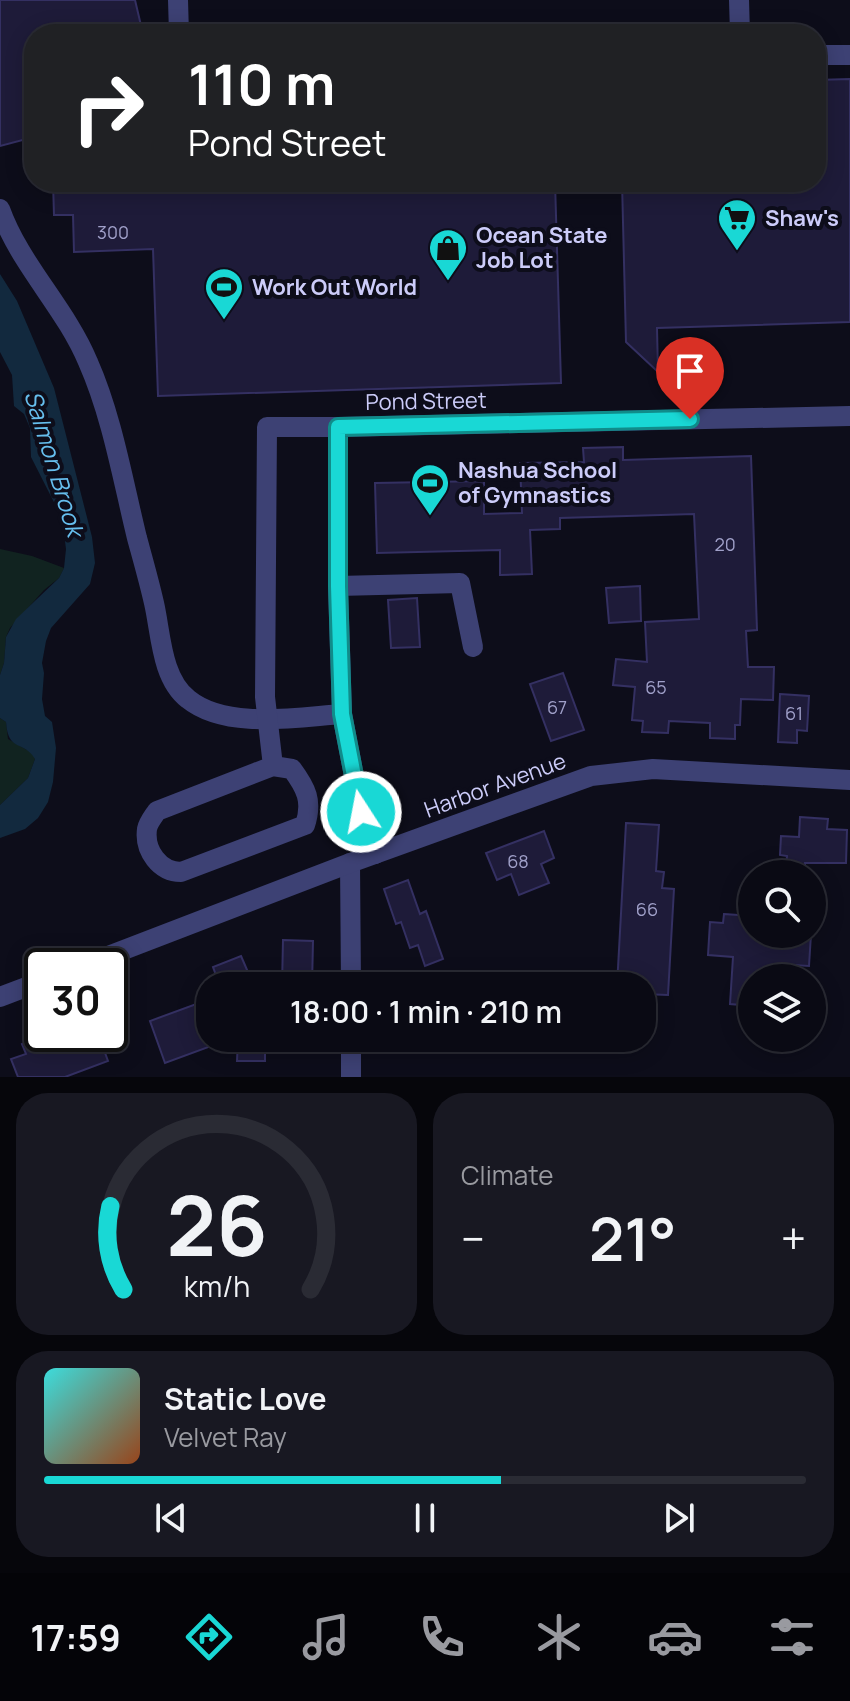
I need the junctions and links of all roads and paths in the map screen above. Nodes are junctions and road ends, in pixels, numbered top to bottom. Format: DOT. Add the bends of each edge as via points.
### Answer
graph roads {
  1 [pos="178,0"];
  2 [pos="739,0"];
  3 [pos="179,24"];
  4 [pos="740,24"];
  5 [pos="826,55"];
  6 [pos="850,55"];
  7 [pos="0,209"];
  8 [pos="850,416"];
  9 [pos="338,427"];
  10 [pos="338,586"];
  11 [pos="473,647"];
  12 [pos="342,714"];
  13 [pos="266,720"];
  14 [pos="273,766"];
  15 [pos="850,780"];
  16 [pos="375,854"];
  17 [pos="350,863"];
  18 [pos="128,948"];
  19 [pos="351,972"];
  20 [pos="24,988"];
  21 [pos="0,997"];
  22 [pos="351,1052"];
  23 [pos="351,1077"];
  1 -- 3 [label="street"];
  2 -- 4 [label="street"];
  5 -- 6 [label="street"];
  7 -- 13 [label="street" via="20,253 76,338 99,390 172,676 188,700 215,713"];
  8 -- 9 [label="street, Pond Street"];
  9 -- 10 [label="street, Pond Street"];
  9 -- 13 [label="street" via="267,427"];
  10 -- 11 [label="street" via="460,583"];
  10 -- 12 [label="street, Pond Street"];
  12 -- 13 [label="street"];
  12 -- 16 [label="street, Pond Street"];
  13 -- 14 [label="street"];
  14 -- 14 [label="street" via="157,811 147,827 157,862 170,872 181,872 305,825 310,811 307,789 292,769"];
  15 -- 16 [label="street, Harbor Avenue" via="653,769 610,772"];
  16 -- 17 [label="street, Harbor Avenue"];
  17 -- 18 [label="street, Harbor Avenue"];
  17 -- 19 [label="street"];
  20 -- 21 [label="street"];
  22 -- 23 [label="street"];
}
